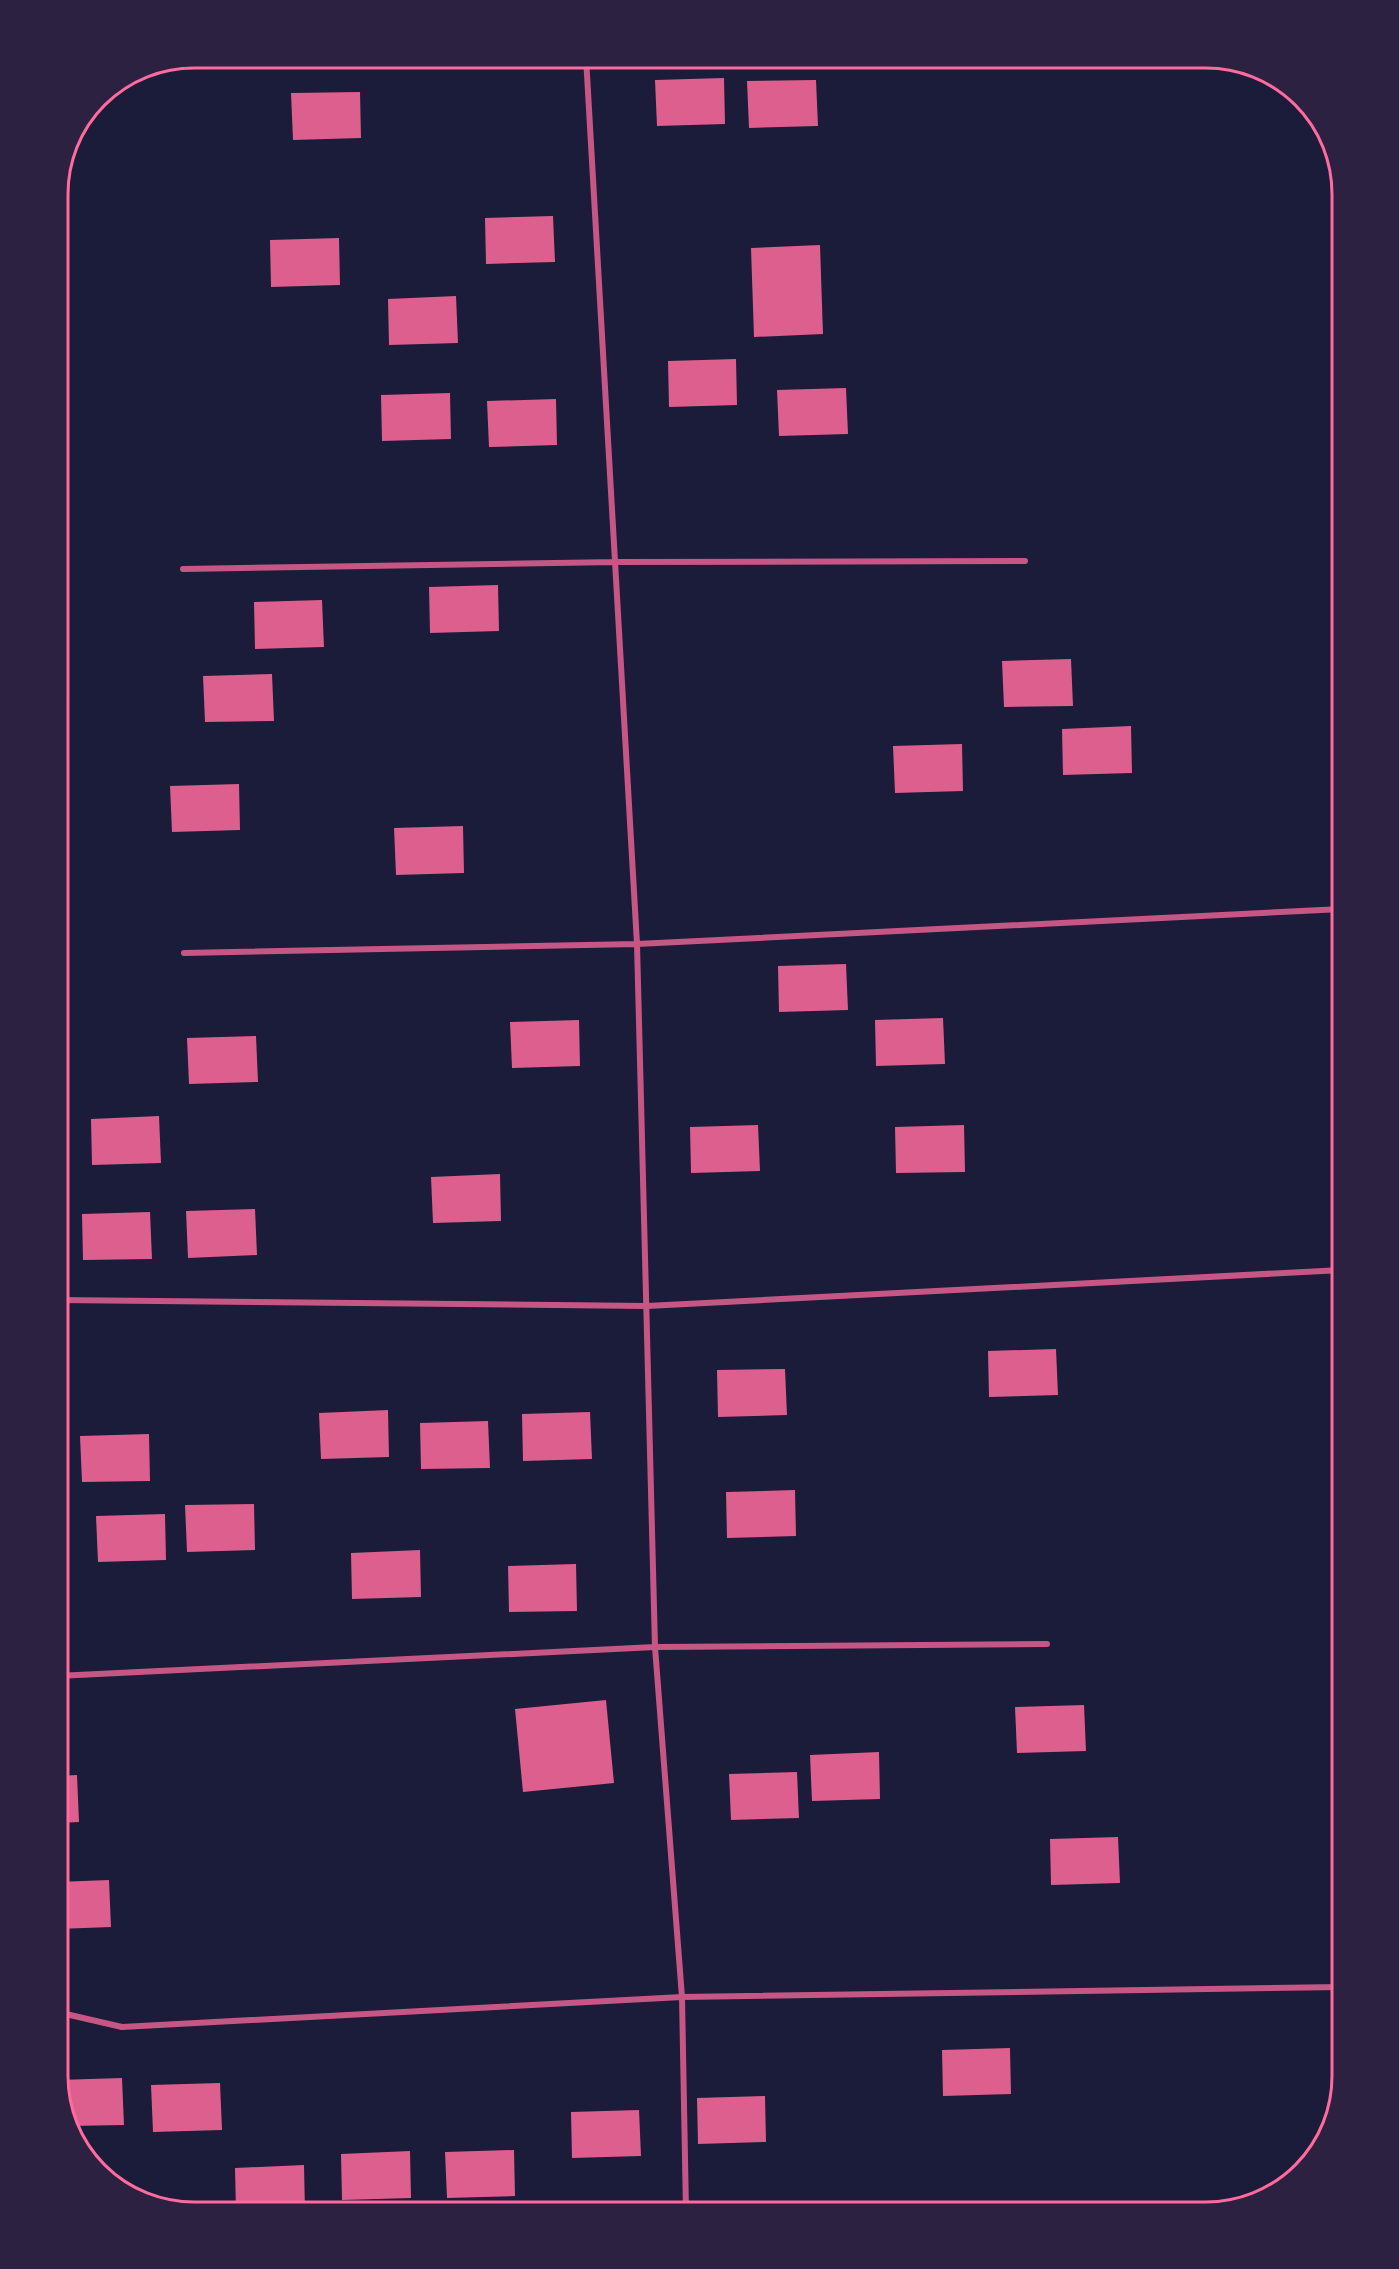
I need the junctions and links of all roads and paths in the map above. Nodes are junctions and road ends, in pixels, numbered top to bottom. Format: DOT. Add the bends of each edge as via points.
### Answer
graph roads {
  1 [pos="587,68"];
  2 [pos="1025,561"];
  3 [pos="616,562"];
  4 [pos="183,568"];
  5 [pos="1332,909"];
  6 [pos="637,944"];
  7 [pos="184,953"];
  8 [pos="1332,1271"];
  9 [pos="67,1300"];
  10 [pos="647,1306"];
  11 [pos="1047,1644"];
  12 [pos="655,1647"];
  13 [pos="67,1676"];
  14 [pos="1332,1987"];
  15 [pos="682,1997"];
  16 [pos="67,2014"];
  17 [pos="686,2201"];
  1 -- 3 [label="street"];
  2 -- 3 [label="street"];
  3 -- 4 [label="street"];
  3 -- 6 [label="street"];
  5 -- 6 [label="street"];
  6 -- 7 [label="street"];
  6 -- 10 [label="street"];
  8 -- 10 [label="street"];
  9 -- 10 [label="street"];
  10 -- 12 [label="street"];
  11 -- 12 [label="street"];
  12 -- 13 [label="street"];
  12 -- 15 [label="street"];
  14 -- 15 [label="street"];
  15 -- 16 [label="street" via="122,2027"];
  15 -- 17 [label="street"];
}
